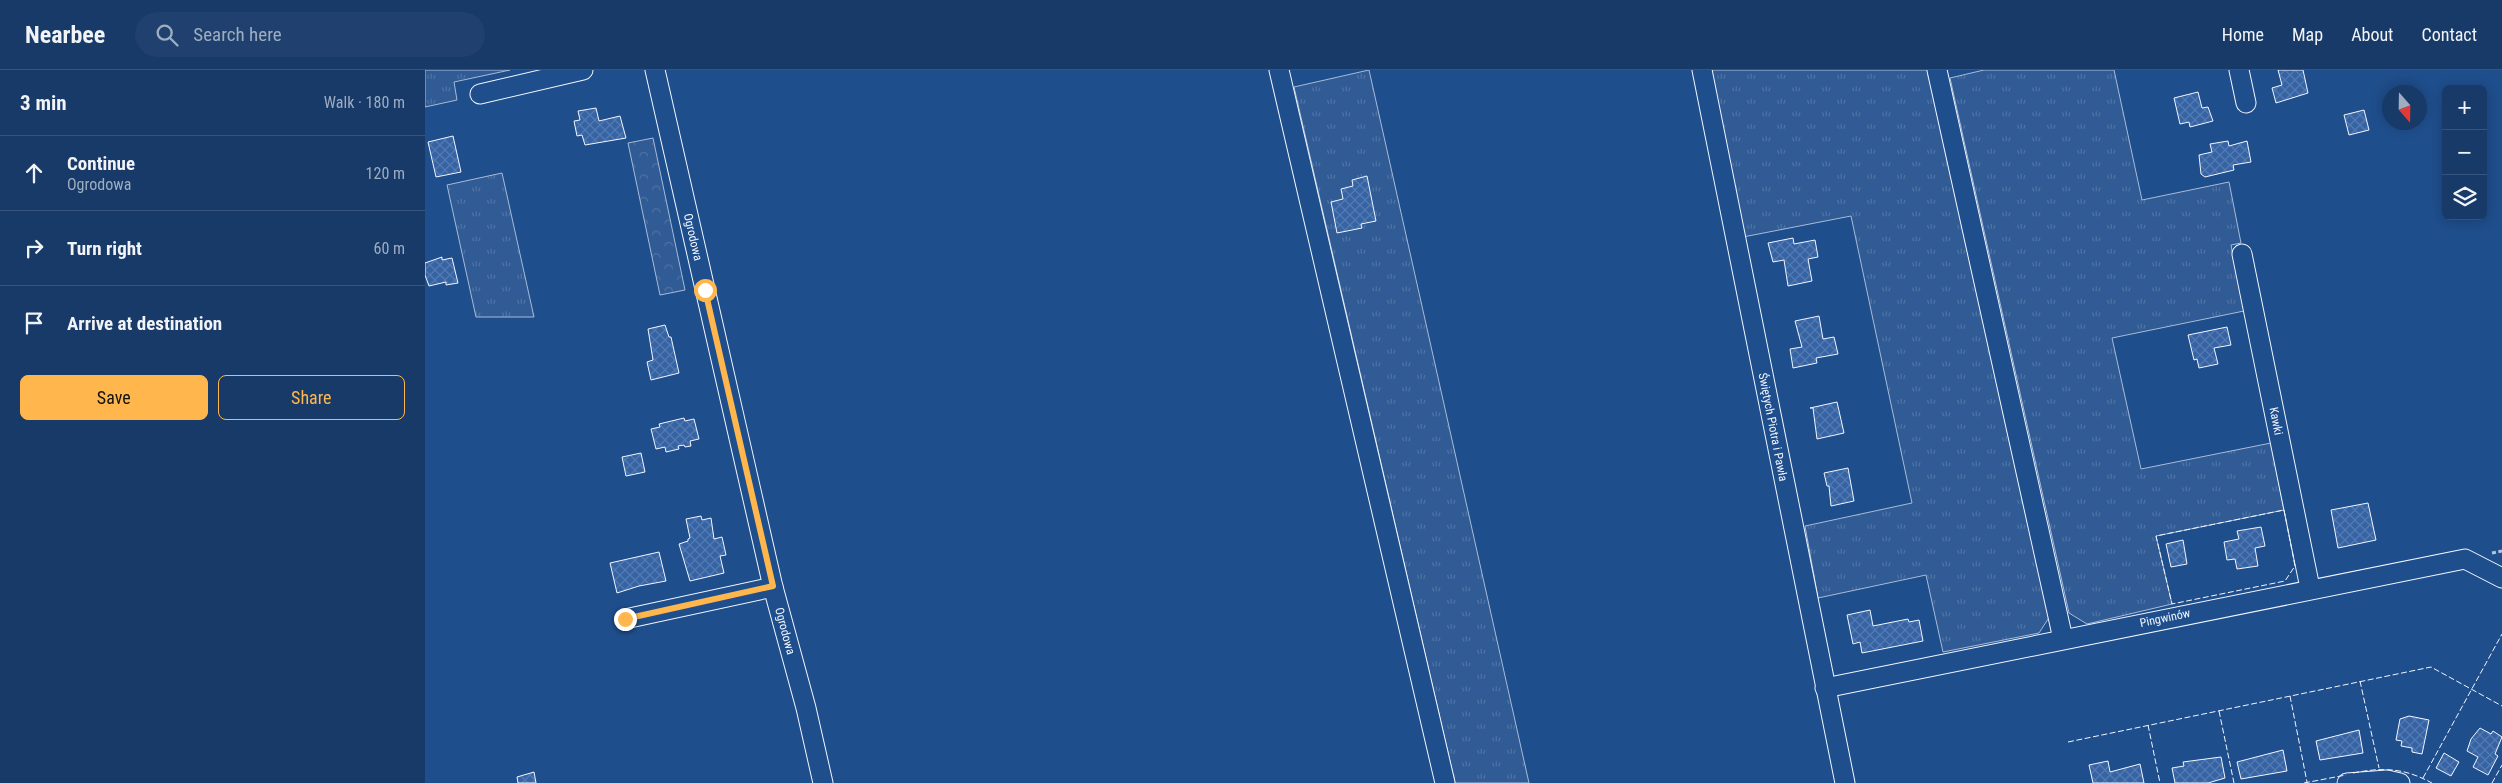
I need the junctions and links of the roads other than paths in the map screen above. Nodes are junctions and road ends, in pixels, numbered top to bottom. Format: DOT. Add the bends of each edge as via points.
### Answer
graph roads {
  1 [pos="583,70"];
  2 [pos="655,70"];
  3 [pos="1279,70"];
  4 [pos="1702,70"];
  5 [pos="1937,70"];
  6 [pos="2239,70"];
  7 [pos="480,94"];
  8 [pos="2246,102"];
  9 [pos="2242,254"];
  10 [pos="2502,578"];
  11 [pos="773,586"];
  12 [pos="2311,588"];
  13 [pos="625,619"];
  14 [pos="2063,639"];
  15 [pos="1825,688"];
  16 [pos="823,783"];
  17 [pos="1445,783"];
  18 [pos="1845,783"];
  19 [pos="2347,783"];
  20 [pos="2400,783"];
  1 -- 7 [label="street"];
  2 -- 11 [label="street, Ogrodowa"];
  3 -- 17 [label="street"];
  4 -- 15 [label="street, Świętych Piotra i Pawła"];
  5 -- 14 [label="street"];
  6 -- 8 [label="street"];
  9 -- 12 [label="street, Kawki"];
  10 -- 12 [label="street, Pingwinów" via="2465,558"];
  11 -- 13 [label="street"];
  11 -- 16 [label="street, Ogrodowa"];
  12 -- 14 [label="street, Pingwinów"];
  14 -- 15 [label="street, Pingwinów"];
  15 -- 18 [label="street, Świętych Piotra i Pawła"];
  19 -- 20 [label="street" via="2387,780"];
}
